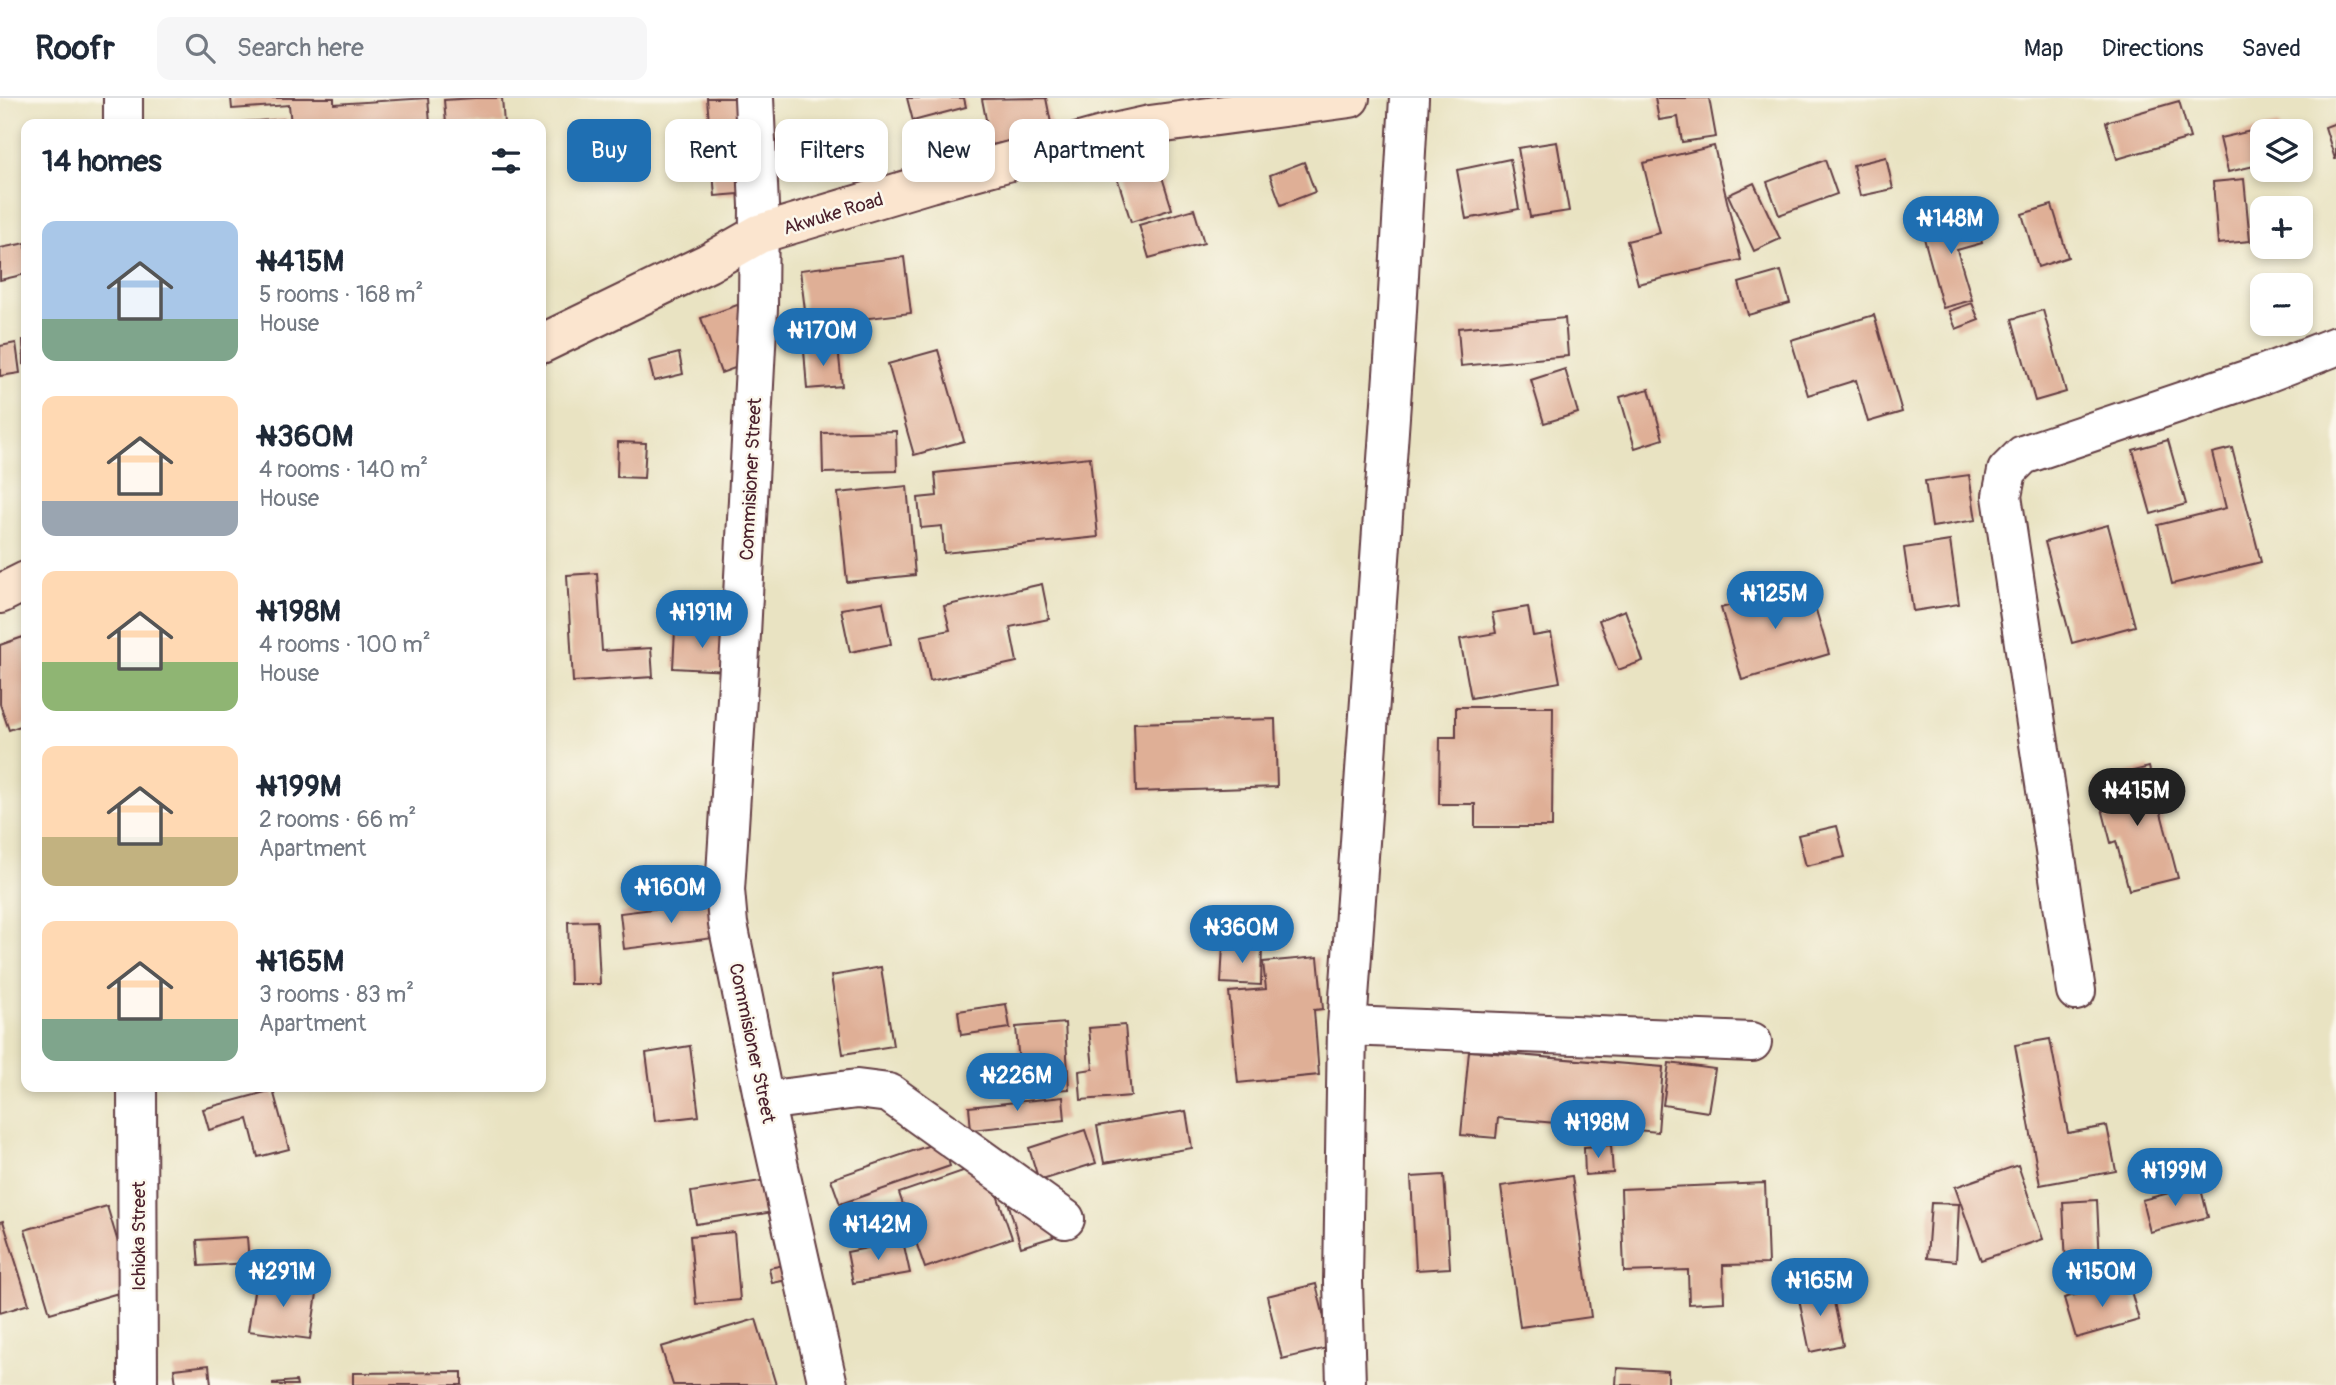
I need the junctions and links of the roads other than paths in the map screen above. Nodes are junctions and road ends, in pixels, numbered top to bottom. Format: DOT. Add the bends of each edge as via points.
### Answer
graph roads {
  1 [pos="123,98"];
  2 [pos="754,98"];
  3 [pos="1350,98"];
  4 [pos="1409,98"];
  5 [pos="123,119"];
  6 [pos="760,234"];
  7 [pos="546,342"];
  8 [pos="2336,346"];
  9 [pos="21,584"];
  10 [pos="0,594"];
  11 [pos="2076,991"];
  12 [pos="1347,1026"];
  13 [pos="1752,1042"];
  14 [pos="137,1092"];
  15 [pos="764,1101"];
  16 [pos="1065,1219"];
  17 [pos="138,1385"];
  18 [pos="828,1385"];
  19 [pos="1346,1385"];
  1 -- 5 [label="street"];
  2 -- 6 [label="street, Commisioner Street"];
  3 -- 6 [label="main road, Akwuke Road" via="1123,131"];
  4 -- 12 [label="street"];
  6 -- 7 [label="main road, Akwuke Road"];
  6 -- 15 [label="street, Commisioner Street" via="724,890"];
  8 -- 11 [label="street" via="2023,454 2007,471 2002,496"];
  9 -- 10 [label="main road"];
  12 -- 13 [label="street"];
  12 -- 19 [label="street"];
  14 -- 17 [label="street, Ichioka Street"];
  15 -- 16 [label="street" via="857,1089 889,1093"];
  15 -- 18 [label="street, Commisioner Street"];
}
